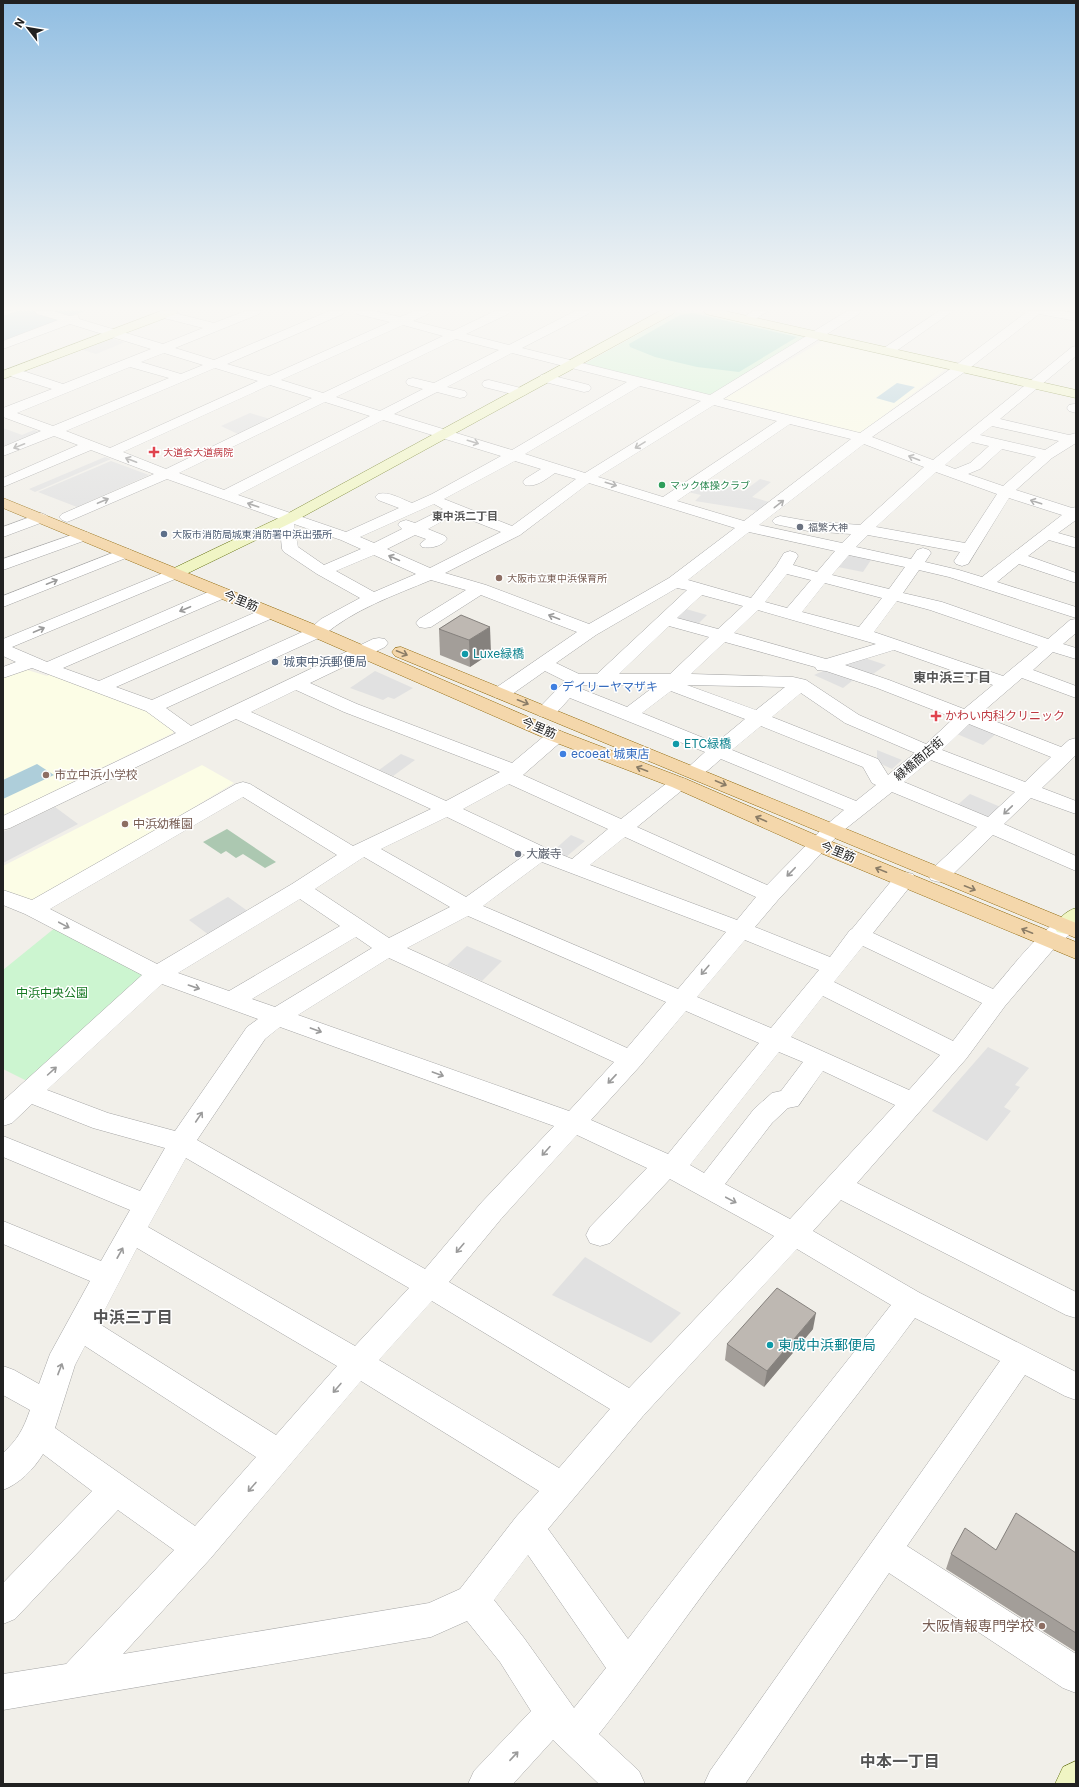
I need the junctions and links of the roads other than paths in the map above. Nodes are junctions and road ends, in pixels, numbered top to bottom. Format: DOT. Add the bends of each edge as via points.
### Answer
graph roads {
  1 [pos="51,394"];
  2 [pos="143,394"];
  3 [pos="236,394"];
  4 [pos="315,394"];
  5 [pos="329,394"];
  6 [pos="422,394"];
  7 [pos="516,394"];
  8 [pos="616,394"];
  9 [pos="690,394"];
  10 [pos="721,394"];
  11 [pos="924,394"];
  12 [pos="1022,394"];
  13 [pos="324,397"];
  14 [pos="712,400"];
  15 [pos="4,413"];
  16 [pos="382,414"];
  17 [pos="787,420"];
  18 [pos="989,421"];
  19 [pos="53,432"];
  20 [pos="444,433"];
  21 [pos="970,436"];
  22 [pos="862,438"];
  23 [pos="1073,439"];
  24 [pos="999,444"];
  25 [pos="91,445"];
  26 [pos="3,452"];
  27 [pos="110,452"];
  28 [pos="1052,453"];
  29 [pos="514,455"];
  30 [pos="1076,456"];
  31 [pos="554,467"];
  32 [pos="904,468"];
  33 [pos="930,469"];
  34 [pos="166,474"];
  35 [pos="954,474"];
  36 [pos="588,477"];
  37 [pos="530,482"];
  38 [pos="3,483"];
  39 [pos="3,491"];
  40 [pos="1006,492"];
  41 [pos="429,495"];
  42 [pos="225,496"];
  43 [pos="383,497"];
  44 [pos="667,501"];
  45 [pos="3,503"];
  46 [pos="412,508"];
  47 [pos="455,508"];
  48 [pos="1075,514"];
  49 [pos="67,517"];
  50 [pos="41,518"];
  51 [pos="390,518"];
  52 [pos="288,519"];
  53 [pos="754,522"];
  54 [pos="414,528"];
  55 [pos="864,530"];
  56 [pos="3,532"];
  57 [pos="514,532"];
  58 [pos="803,533"];
  59 [pos="1046,534"];
  60 [pos="83,536"];
  61 [pos="347,537"];
  62 [pos="930,543"];
  63 [pos="1076,543"];
  64 [pos="428,544"];
  65 [pos="374,549"];
  66 [pos="845,549"];
  67 [pos="969,549"];
  68 [pos="125,552"];
  69 [pos="1017,558"];
  70 [pos="914,564"];
  71 [pos="3,565"];
  72 [pos="783,568"];
  73 [pos="182,570"];
  74 [pos="323,571"];
  75 [pos="430,574"];
  76 [pos="954,574"];
  77 [pos="822,577"];
  78 [pos="1076,578"];
  79 [pos="675,582"];
  80 [pos="984,584"];
  81 [pos="480,589"];
  82 [pos="698,589"];
  83 [pos="221,593"];
  84 [pos="893,595"];
  85 [pos="373,598"];
  86 [pos="3,602"];
  87 [pos="754,605"];
  88 [pos="269,613"];
  89 [pos="791,614"];
  90 [pos="1076,614"];
  91 [pos="666,620"];
  92 [pos="425,624"];
  93 [pos="1076,624"];
  94 [pos="322,627"];
  95 [pos="590,631"];
  96 [pos="863,634"];
  97 [pos="722,635"];
  98 [pos="379,643"];
  99 [pos="896,644"];
  100 [pos="3,645"];
  101 [pos="1052,645"];
  102 [pos="3,650"];
  103 [pos="362,651"];
  104 [pos="1076,654"];
  105 [pos="545,664"];
  106 [pos="826,664"];
  107 [pos="39,665"];
  108 [pos="3,673"];
  109 [pos="1013,677"];
  110 [pos="603,679"];
  111 [pos="671,681"];
  112 [pos="296,683"];
  113 [pos="797,683"];
  114 [pos="572,685"];
  115 [pos="99,688"];
  116 [pos="1076,692"];
  117 [pos="501,693"];
  118 [pos="153,707"];
  119 [pos="237,712"];
  120 [pos="546,712"];
  121 [pos="629,714"];
  122 [pos="967,716"];
  123 [pos="759,718"];
  124 [pos="190,734"];
  125 [pos="556,736"];
  126 [pos="720,751"];
  127 [pos="929,752"];
  128 [pos="1068,756"];
  129 [pos="512,774"];
  130 [pos="686,778"];
  131 [pos="889,784"];
  132 [pos="1028,790"];
  133 [pos="1076,808"];
  134 [pos="447,809"];
  135 [pos="858,809"];
  136 [pos="3,824"];
  137 [pos="991,826"];
  138 [pos="624,828"];
  139 [pos="825,837"];
  140 [pos="359,852"];
  141 [pos="540,854"];
  142 [pos="1076,864"];
  143 [pos="575,867"];
  144 [pos="939,875"];
  145 [pos="904,879"];
  146 [pos="300,889"];
  147 [pos="770,895"];
  148 [pos="3,897"];
  149 [pos="467,906"];
  150 [pos="33,909"];
  151 [pos="356,927"];
  152 [pos="740,929"];
  153 [pos="1069,933"];
  154 [pos="858,935"];
  155 [pos="388,948"];
  156 [pos="158,974"];
  157 [pos="827,976"];
  158 [pos="680,999"];
  159 [pos="232,1000"];
  160 [pos="997,1000"];
  161 [pos="278,1016"];
  162 [pos="776,1041"];
  163 [pos="957,1053"];
  164 [pos="819,1059"];
  165 [pos="630,1060"];
  166 [pos="28,1093"];
  167 [pos="911,1102"];
  168 [pos="3,1116"];
  169 [pos="572,1122"];
  170 [pos="181,1143"];
  171 [pos="3,1146"];
  172 [pos="669,1167"];
  173 [pos="838,1186"];
  174 [pos="708,1187"];
  175 [pos="147,1205"];
  176 [pos="132,1231"];
  177 [pos="3,1232"];
  178 [pos="793,1233"];
  179 [pos="600,1235"];
  180 [pos="107,1276"];
  181 [pos="429,1285"];
  182 [pos="910,1302"];
  183 [pos="1076,1306"];
  184 [pos="80,1326"];
  185 [pos="1020,1357"];
  186 [pos="358,1363"];
  187 [pos="3,1379"];
  188 [pos="1076,1387"];
  189 [pos="632,1406"];
  190 [pos="42,1419"];
  191 [pos="280,1455"];
  192 [pos="3,1475"];
  193 [pos="563,1488"];
  194 [pos="116,1489"];
  195 [pos="528,1528"];
  196 [pos="198,1548"];
  197 [pos="885,1551"];
  198 [pos="472,1601"];
  199 [pos="3,1607"];
  200 [pos="628,1669"];
  201 [pos="1076,1675"];
  202 [pos="76,1679"];
  203 [pos="3,1692"];
  204 [pos="564,1725"];
  205 [pos="1076,1780"];
  206 [pos="487,1784"];
  207 [pos="626,1784"];
  208 [pos="723,1784"];
  209 [pos="1074,1784"];
  1 -- 15 [label="street"];
  2 -- 19 [label="street"];
  3 -- 27 [label="street"];
  4 -- 13 [label="street"];
  5 -- 13 [label="street"];
  6 -- 16 [label="street"];
  7 -- 20 [label="street"];
  8 -- 29 [label="street"];
  9 -- 14 [label="street"];
  10 -- 14 [label="street"];
  11 -- 22 [label="street"];
  12 -- 18 [label="street"];
  13 -- 16 [label="street"];
  13 -- 34 [label="street"];
  14 -- 17 [label="street"];
  14 -- 36 [label="street, one-way"];
  15 -- 19 [label="street"];
  16 -- 20 [label="street"];
  16 -- 42 [label="street"];
  17 -- 22 [label="street"];
  17 -- 44 [label="street"];
  18 -- 21 [label="street"];
  18 -- 23 [label="street"];
  19 -- 25 [label="street"];
  19 -- 26 [label="street, one-way"];
  20 -- 29 [label="street, one-way"];
  20 -- 52 [label="street"];
  21 -- 24 [label="street"];
  21 -- 33 [label="street"];
  33 -- 22 [label="street, one-way"];
  53 -- 22 [label="street, one-way"];
  23 -- 28 [label="street"];
  24 -- 28 [label="street"];
  24 -- 35 [label="street" via="975,466"];
  25 -- 27 [label="street"];
  25 -- 38 [label="street"];
  34 -- 27 [label="street, one-way"];
  28 -- 30 [label="street"];
  28 -- 40 [label="street"];
  29 -- 31 [label="street"];
  29 -- 41 [label="street"];
  31 -- 36 [label="street"];
  31 -- 37 [label="street"];
  32 -- 33 [label="street"];
  33 -- 35 [label="street"];
  33 -- 55 [label="street"];
  34 -- 42 [label="street"];
  49 -- 34 [label="street, one-way"];
  35 -- 40 [label="street"];
  36 -- 44 [label="street, one-way"];
  36 -- 57 [label="street"];
  39 -- 49 [label="main road, 今里筋"];
  48 -- 40 [label="street, one-way"];
  40 -- 67 [label="street"];
  41 -- 46 [label="street"];
  41 -- 47 [label="street"];
  52 -- 42 [label="street, one-way"];
  43 -- 46 [label="street"];
  44 -- 53 [label="street"];
  45 -- 50 [label="main road, 今里筋"];
  46 -- 51 [label="street"];
  47 -- 54 [label="street"];
  47 -- 57 [label="street"];
  48 -- 59 [label="street"];
  49 -- 73 [label="main road, 今里筋"];
  50 -- 56 [label="street"];
  50 -- 60 [label="main road, 今里筋"];
  51 -- 54 [label="street"];
  51 -- 61 [label="street"];
  52 -- 61 [label="street"];
  52 -- 73 [label="street"];
  52 -- 74 [label="street" via="290,549"];
  53 -- 58 [label="street"];
  53 -- 79 [label="street"];
  54 -- 64 [label="street" via="439,539"];
  54 -- 65 [label="street"];
  55 -- 58 [label="street"];
  55 -- 62 [label="street"];
  55 -- 66 [label="street"];
  57 -- 75 [label="street"];
  58 -- 66 [label="street"];
  58 -- 72 [label="street"];
  59 -- 63 [label="street"];
  59 -- 69 [label="street"];
  60 -- 68 [label="main road, 今里筋"];
  60 -- 71 [label="street"];
  61 -- 65 [label="street"];
  62 -- 67 [label="street"];
  62 -- 70 [label="street"];
  65 -- 74 [label="street"];
  75 -- 65 [label="street, one-way"];
  66 -- 70 [label="street"];
  66 -- 77 [label="street"];
  67 -- 76 [label="street"];
  68 -- 73 [label="main road, 今里筋"];
  86 -- 68 [label="street, one-way"];
  69 -- 78 [label="street"];
  69 -- 80 [label="street"];
  70 -- 76 [label="street"];
  70 -- 84 [label="street"];
  72 -- 77 [label="street"];
  72 -- 87 [label="street"];
  73 -- 83 [label="main road, 今里筋"];
  73 -- 94 [label="main road, 今里筋"];
  100 -- 73 [label="street, one-way"];
  74 -- 85 [label="street"];
  75 -- 81 [label="street"];
  75 -- 85 [label="street"];
  76 -- 80 [label="street"];
  77 -- 84 [label="street"];
  77 -- 89 [label="street"];
  79 -- 82 [label="street"];
  79 -- 95 [label="street"];
  80 -- 90 [label="street"];
  81 -- 92 [label="street"];
  95 -- 81 [label="street, one-way"];
  82 -- 87 [label="street"];
  82 -- 91 [label="street"];
  83 -- 88 [label="main road, 今里筋"];
  83 -- 107 [label="street, one-way"];
  84 -- 96 [label="street"];
  84 -- 101 [label="street" via="978,619"];
  85 -- 94 [label="street"];
  87 -- 89 [label="street"];
  87 -- 97 [label="street"];
  88 -- 94 [label="main road, 今里筋"];
  88 -- 115 [label="street"];
  89 -- 96 [label="street"];
  91 -- 97 [label="street"];
  91 -- 110 [label="street"];
  93 -- 101 [label="street, 緑橋商店街"];
  94 -- 98 [label="main road, 今里筋"];
  94 -- 103 [label="main road, 今里筋"];
  94 -- 118 [label="street"];
  95 -- 105 [label="street"];
  96 -- 99 [label="street"];
  97 -- 106 [label="street"];
  97 -- 111 [label="street"];
  98 -- 103 [label="street"];
  98 -- 117 [label="main road, 今里筋, one-way"];
  99 -- 106 [label="street"];
  99 -- 109 [label="street"];
  101 -- 104 [label="street"];
  101 -- 109 [label="street, 緑橋商店街"];
  102 -- 107 [label="street"];
  103 -- 112 [label="street"];
  103 -- 125 [label="main road, 今里筋"];
  105 -- 114 [label="street"];
  105 -- 117 [label="street"];
  106 -- 113 [label="street"];
  106 -- 122 [label="street"];
  107 -- 108 [label="street"];
  107 -- 115 [label="street"];
  109 -- 116 [label="street"];
  109 -- 122 [label="street, 緑橋商店街"];
  110 -- 111 [label="street"];
  110 -- 114 [label="street"];
  111 -- 113 [label="street"];
  111 -- 121 [label="street"];
  111 -- 123 [label="street"];
  112 -- 119 [label="street"];
  112 -- 129 [label="street" via="352,710 407,729"];
  113 -- 123 [label="street"];
  113 -- 127 [label="street" via="852,719"];
  114 -- 120 [label="street"];
  114 -- 121 [label="street"];
  115 -- 118 [label="street"];
  117 -- 120 [label="main road, 今里筋, one-way"];
  118 -- 124 [label="street"];
  119 -- 124 [label="street"];
  119 -- 134 [label="street"];
  120 -- 130 [label="main road, 今里筋"];
  121 -- 126 [label="street"];
  122 -- 127 [label="street, 緑橋商店街"];
  122 -- 128 [label="street"];
  123 -- 126 [label="street"];
  123 -- 131 [label="street" via="871,763 879,779"];
  124 -- 136 [label="street"];
  125 -- 129 [label="street"];
  130 -- 125 [label="main road, 今里筋, one-way"];
  126 -- 130 [label="street"];
  126 -- 135 [label="street"];
  127 -- 131 [label="street, 緑橋商店街"];
  127 -- 132 [label="street"];
  128 -- 132 [label="street"];
  129 -- 134 [label="street"];
  129 -- 138 [label="street"];
  130 -- 138 [label="street"];
  130 -- 139 [label="main road, 今里筋"];
  131 -- 135 [label="street, 緑橋商店街"];
  131 -- 137 [label="street"];
  132 -- 133 [label="street"];
  132 -- 137 [label="street, one-way"];
  134 -- 140 [label="street"];
  134 -- 141 [label="street"];
  135 -- 139 [label="street, 緑橋商店街"];
  137 -- 142 [label="street"];
  137 -- 144 [label="street"];
  138 -- 143 [label="street"];
  138 -- 147 [label="street"];
  139 -- 144 [label="main road, 今里筋"];
  145 -- 139 [label="main road, 今里筋, one-way"];
  139 -- 147 [label="street, 緑橋商店街, one-way"];
  140 -- 146 [label="street"];
  140 -- 149 [label="street"];
  140 -- 150 [label="street" via="243,788"];
  141 -- 143 [label="street"];
  141 -- 149 [label="street"];
  143 -- 152 [label="street"];
  144 -- 153 [label="main road, 今里筋, one-way"];
  153 -- 145 [label="main road, 今里筋, one-way"];
  145 -- 154 [label="street"];
  146 -- 151 [label="street"];
  146 -- 156 [label="street"];
  147 -- 152 [label="street, 緑橋商店街"];
  148 -- 150 [label="street"];
  149 -- 155 [label="street"];
  149 -- 158 [label="street"];
  150 -- 156 [label="street, one-way"];
  151 -- 155 [label="street"];
  151 -- 159 [label="street"];
  152 -- 157 [label="street"];
  152 -- 158 [label="street, 緑橋商店街, one-way"];
  153 -- 160 [label="street"];
  154 -- 157 [label="street"];
  154 -- 160 [label="street"];
  155 -- 161 [label="street"];
  155 -- 165 [label="street"];
  156 -- 159 [label="street, one-way"];
  166 -- 156 [label="street, one-way"];
  157 -- 162 [label="street"];
  157 -- 163 [label="street"];
  158 -- 162 [label="street"];
  158 -- 165 [label="street, 緑橋商店街"];
  159 -- 161 [label="street"];
  160 -- 163 [label="street"];
  161 -- 169 [label="street, one-way"];
  170 -- 161 [label="street, one-way" via="256,1033"];
  162 -- 164 [label="street"];
  162 -- 172 [label="street"];
  163 -- 167 [label="street"];
  164 -- 167 [label="street"];
  164 -- 174 [label="street" via="789,1100 780,1100 763,1116"];
  165 -- 169 [label="street, 緑橋商店街, one-way"];
  166 -- 168 [label="street"];
  166 -- 170 [label="street" via="102,1121"];
  167 -- 173 [label="street"];
  169 -- 172 [label="street"];
  169 -- 181 [label="street, 緑橋商店街, one-way" via="491,1211"];
  170 -- 175 [label="street"];
  170 -- 181 [label="street"];
  171 -- 175 [label="street"];
  172 -- 174 [label="street"];
  172 -- 179 [label="street"];
  173 -- 178 [label="street"];
  173 -- 183 [label="street"];
  174 -- 178 [label="street, one-way"];
  175 -- 176 [label="street"];
  180 -- 176 [label="street, one-way"];
  176 -- 186 [label="street"];
  177 -- 180 [label="street"];
  178 -- 182 [label="street"];
  178 -- 189 [label="street"];
  180 -- 184 [label="street"];
  181 -- 186 [label="street, 緑橋商店街"];
  181 -- 189 [label="street"];
  182 -- 185 [label="street"];
  182 -- 200 [label="street" via="697,1575"];
  190 -- 184 [label="street, one-way" via="62,1364"];
  184 -- 191 [label="street"];
  185 -- 188 [label="street"];
  185 -- 197 [label="street"];
  186 -- 191 [label="street, 緑橋商店街, one-way"];
  186 -- 193 [label="street"];
  187 -- 190 [label="street"];
  189 -- 193 [label="street"];
  190 -- 192 [label="street" via="28,1450"];
  190 -- 194 [label="street"];
  191 -- 196 [label="street, 緑橋商店街, one-way"];
  193 -- 195 [label="street"];
  194 -- 196 [label="street"];
  194 -- 199 [label="street"];
  195 -- 198 [label="street"];
  195 -- 200 [label="street"];
  196 -- 202 [label="street, 緑橋商店街"];
  197 -- 201 [label="street"];
  197 -- 208 [label="street"];
  198 -- 202 [label="street" via="431,1620"];
  198 -- 204 [label="street" via="512,1650"];
  200 -- 204 [label="street"];
  202 -- 203 [label="street"];
  206 -- 204 [label="street, one-way"];
  204 -- 207 [label="street"];
  205 -- 209 [label="street"];
}
